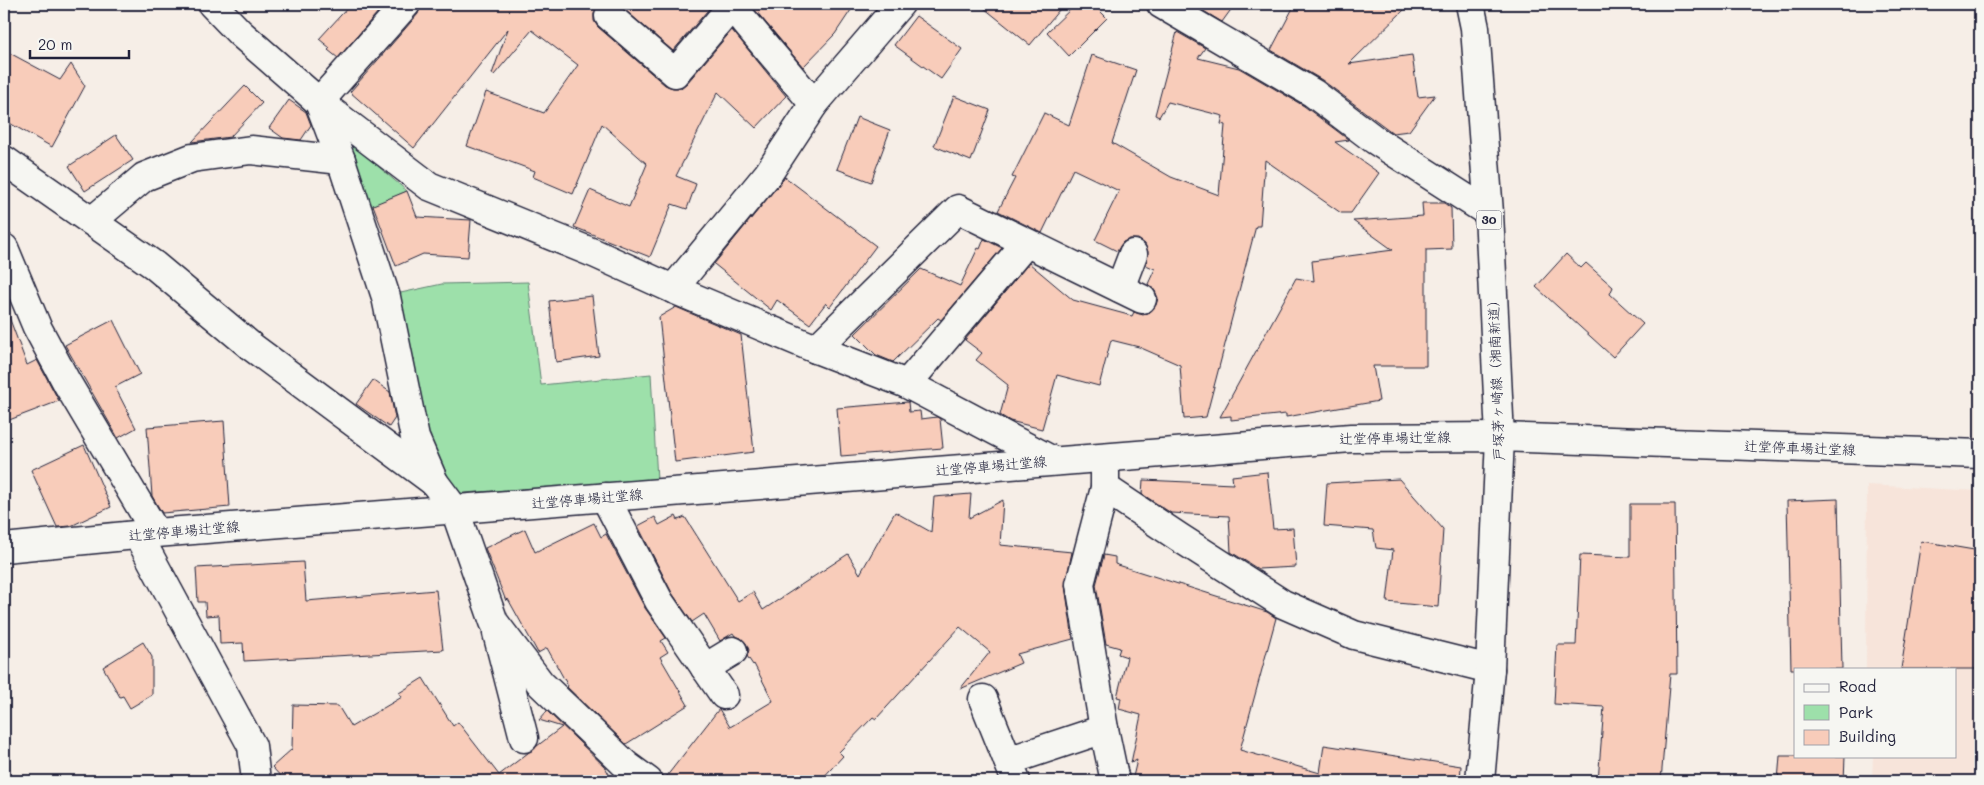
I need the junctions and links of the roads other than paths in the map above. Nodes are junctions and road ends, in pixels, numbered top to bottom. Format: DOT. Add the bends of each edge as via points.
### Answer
graph roads {
  1 [pos="212,4"];
  2 [pos="406,4"];
  3 [pos="900,4"];
  4 [pos="1161,4"];
  5 [pos="1470,4"];
  6 [pos="731,5"];
  7 [pos="609,16"];
  8 [pos="319,102"];
  9 [pos="814,104"];
  10 [pos="4,160"];
  11 [pos="341,160"];
  12 [pos="1489,213"];
  13 [pos="92,220"];
  14 [pos="1026,243"];
  15 [pos="4,248"];
  16 [pos="1133,254"];
  17 [pos="673,288"];
  18 [pos="816,349"];
  19 [pos="907,384"];
  20 [pos="1500,437"];
  21 [pos="1980,454"];
  22 [pos="1104,457"];
  23 [pos="1053,461"];
  24 [pos="434,482"];
  25 [pos="1106,488"];
  26 [pos="605,498"];
  27 [pos="455,510"];
  28 [pos="147,534"];
  29 [pos="4,548"];
  30 [pos="494,622"];
  31 [pos="733,651"];
  32 [pos="705,668"];
  33 [pos="1490,670"];
  34 [pos="724,695"];
  35 [pos="983,700"];
  36 [pos="1104,729"];
  37 [pos="524,738"];
  38 [pos="1012,771"];
  39 [pos="256,781"];
  40 [pos="648,781"];
  41 [pos="1115,781"];
  42 [pos="1480,781"];
  1 -- 8 [label="main road"];
  2 -- 8 [label="main road"];
  3 -- 9 [label="main road"];
  4 -- 12 [label="main road" via="1314,92 1375,140"];
  5 -- 12 [label="main road, 戸塚茅ヶ崎線（湘南新道） / 30" via="1476,28"];
  6 -- 7 [label="main road" via="675,73"];
  6 -- 9 [label="main road"];
  8 -- 11 [label="main road"];
  8 -- 17 [label="main road" via="428,186"];
  9 -- 17 [label="main road" via="768,174"];
  10 -- 13 [label="main road"];
  11 -- 13 [label="main road" via="251,150 192,158 144,177"];
  11 -- 24 [label="main road" via="386,297 416,438"];
  12 -- 20 [label="main road, 戸塚茅ヶ崎線（湘南新道） / 30"];
  13 -- 24 [label="main road" via="154,265 252,347"];
  14 -- 16 [label="main road" via="1131,293"];
  14 -- 18 [label="main road" via="958,209"];
  14 -- 19 [label="main road"];
  15 -- 28 [label="main road" via="37,326"];
  17 -- 18 [label="main road"];
  18 -- 19 [label="main road"];
  19 -- 23 [label="main road"];
  20 -- 21 [label="main road, 辻堂停車場辻堂線"];
  20 -- 22 [label="main road, 辻堂停車場辻堂線" via="1351,438"];
  20 -- 33 [label="main road, 戸塚茅ヶ崎線（湘南新道） / 30"];
  22 -- 23 [label="main road, 辻堂停車場辻堂線"];
  22 -- 25 [label="main road"];
  23 -- 26 [label="main road, 辻堂停車場辻堂線"];
  24 -- 27 [label="main road"];
  25 -- 33 [label="main road" via="1283,604 1354,635"];
  25 -- 36 [label="main road" via="1080,584"];
  26 -- 27 [label="main road, 辻堂停車場辻堂線"];
  26 -- 32 [label="main road" via="659,601"];
  27 -- 28 [label="main road, 辻堂停車場辻堂線"];
  27 -- 30 [label="main road"];
  28 -- 29 [label="main road, 辻堂停車場辻堂線"];
  28 -- 39 [label="main road" via="252,746"];
  30 -- 37 [label="main road"];
  30 -- 40 [label="main road" via="541,684 626,765"];
  31 -- 32 [label="main road"];
  32 -- 34 [label="main road"];
  33 -- 42 [label="main road, 戸塚茅ヶ崎線（湘南新道） / 30"];
  35 -- 38 [label="main road"];
  36 -- 38 [label="main road"];
  36 -- 41 [label="main road"];
}
